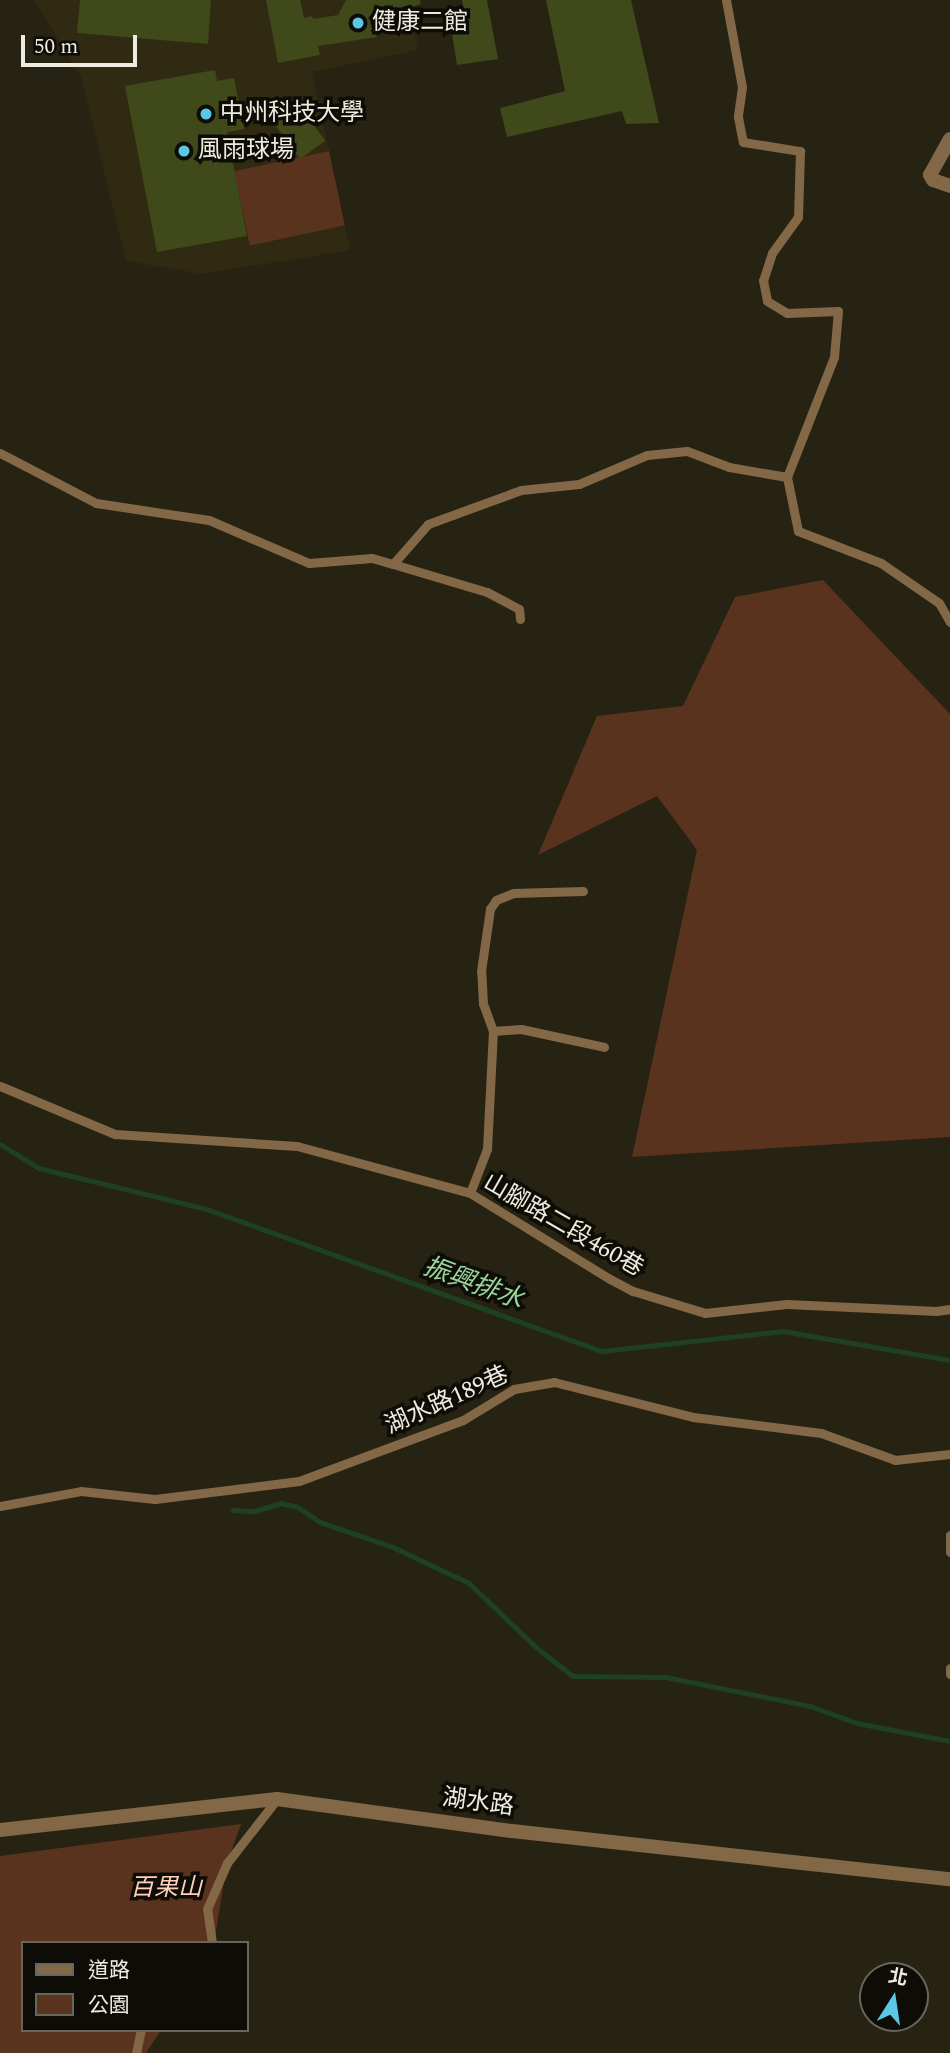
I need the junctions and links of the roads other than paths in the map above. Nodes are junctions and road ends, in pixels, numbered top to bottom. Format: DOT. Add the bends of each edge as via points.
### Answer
graph roads {
  1 [pos="726,0"];
  2 [pos="950,139"];
  3 [pos="950,186"];
  4 [pos="0,453"];
  5 [pos="787,477"];
  6 [pos="393,564"];
  7 [pos="520,620"];
  8 [pos="950,622"];
  9 [pos="583,891"];
  10 [pos="492,1031"];
  11 [pos="604,1047"];
  12 [pos="0,1086"];
  13 [pos="470,1193"];
  14 [pos="950,1309"];
  15 [pos="950,1454"];
  16 [pos="0,1507"];
  17 [pos="950,1535"];
  18 [pos="950,1552"];
  19 [pos="950,1668"];
  20 [pos="950,1674"];
  21 [pos="277,1799"];
  22 [pos="0,1830"];
  23 [pos="950,1879"];
  24 [pos="212,1941"];
  25 [pos="141,2032"];
  26 [pos="136,2053"];
  1 -- 5 [label="lane" via="742,87 738,117 743,142 800,151 798,217 772,253 763,280 767,301 787,313 838,311 834,357"];
  2 -- 3 [label="street" via="930,174 933,180"];
  4 -- 6 [label="lane" via="96,503 209,520 309,563 372,558"];
  5 -- 6 [label="lane" via="729,467 687,451 647,455 579,484 521,490 428,524"];
  5 -- 8 [label="lane" via="798,531 881,563 939,603"];
  6 -- 7 [label="lane" via="487,592 519,609"];
  9 -- 10 [label="lane" via="513,893 496,900 490,909 481,971 483,1004"];
  10 -- 11 [label="lane" via="521,1029"];
  10 -- 13 [label="lane" via="487,1149"];
  12 -- 13 [label="lane, 山腳路二段460巷" via="115,1134 297,1146"];
  13 -- 14 [label="lane, 山腳路二段460巷" via="610,1279 705,1313 787,1304"];
  15 -- 16 [label="lane, 湖水路189巷" via="895,1460 821,1433 693,1417 554,1382 514,1389 463,1420 299,1482 155,1499 81,1491"];
  17 -- 18 [label="lane"];
  19 -- 20 [label="lane"];
  21 -- 22 [label="street, 湖水路"];
  21 -- 23 [label="street, 湖水路" via="513,1831"];
  21 -- 24 [label="lane" via="227,1863 207,1909"];
  25 -- 26 [label="lane"];
}
